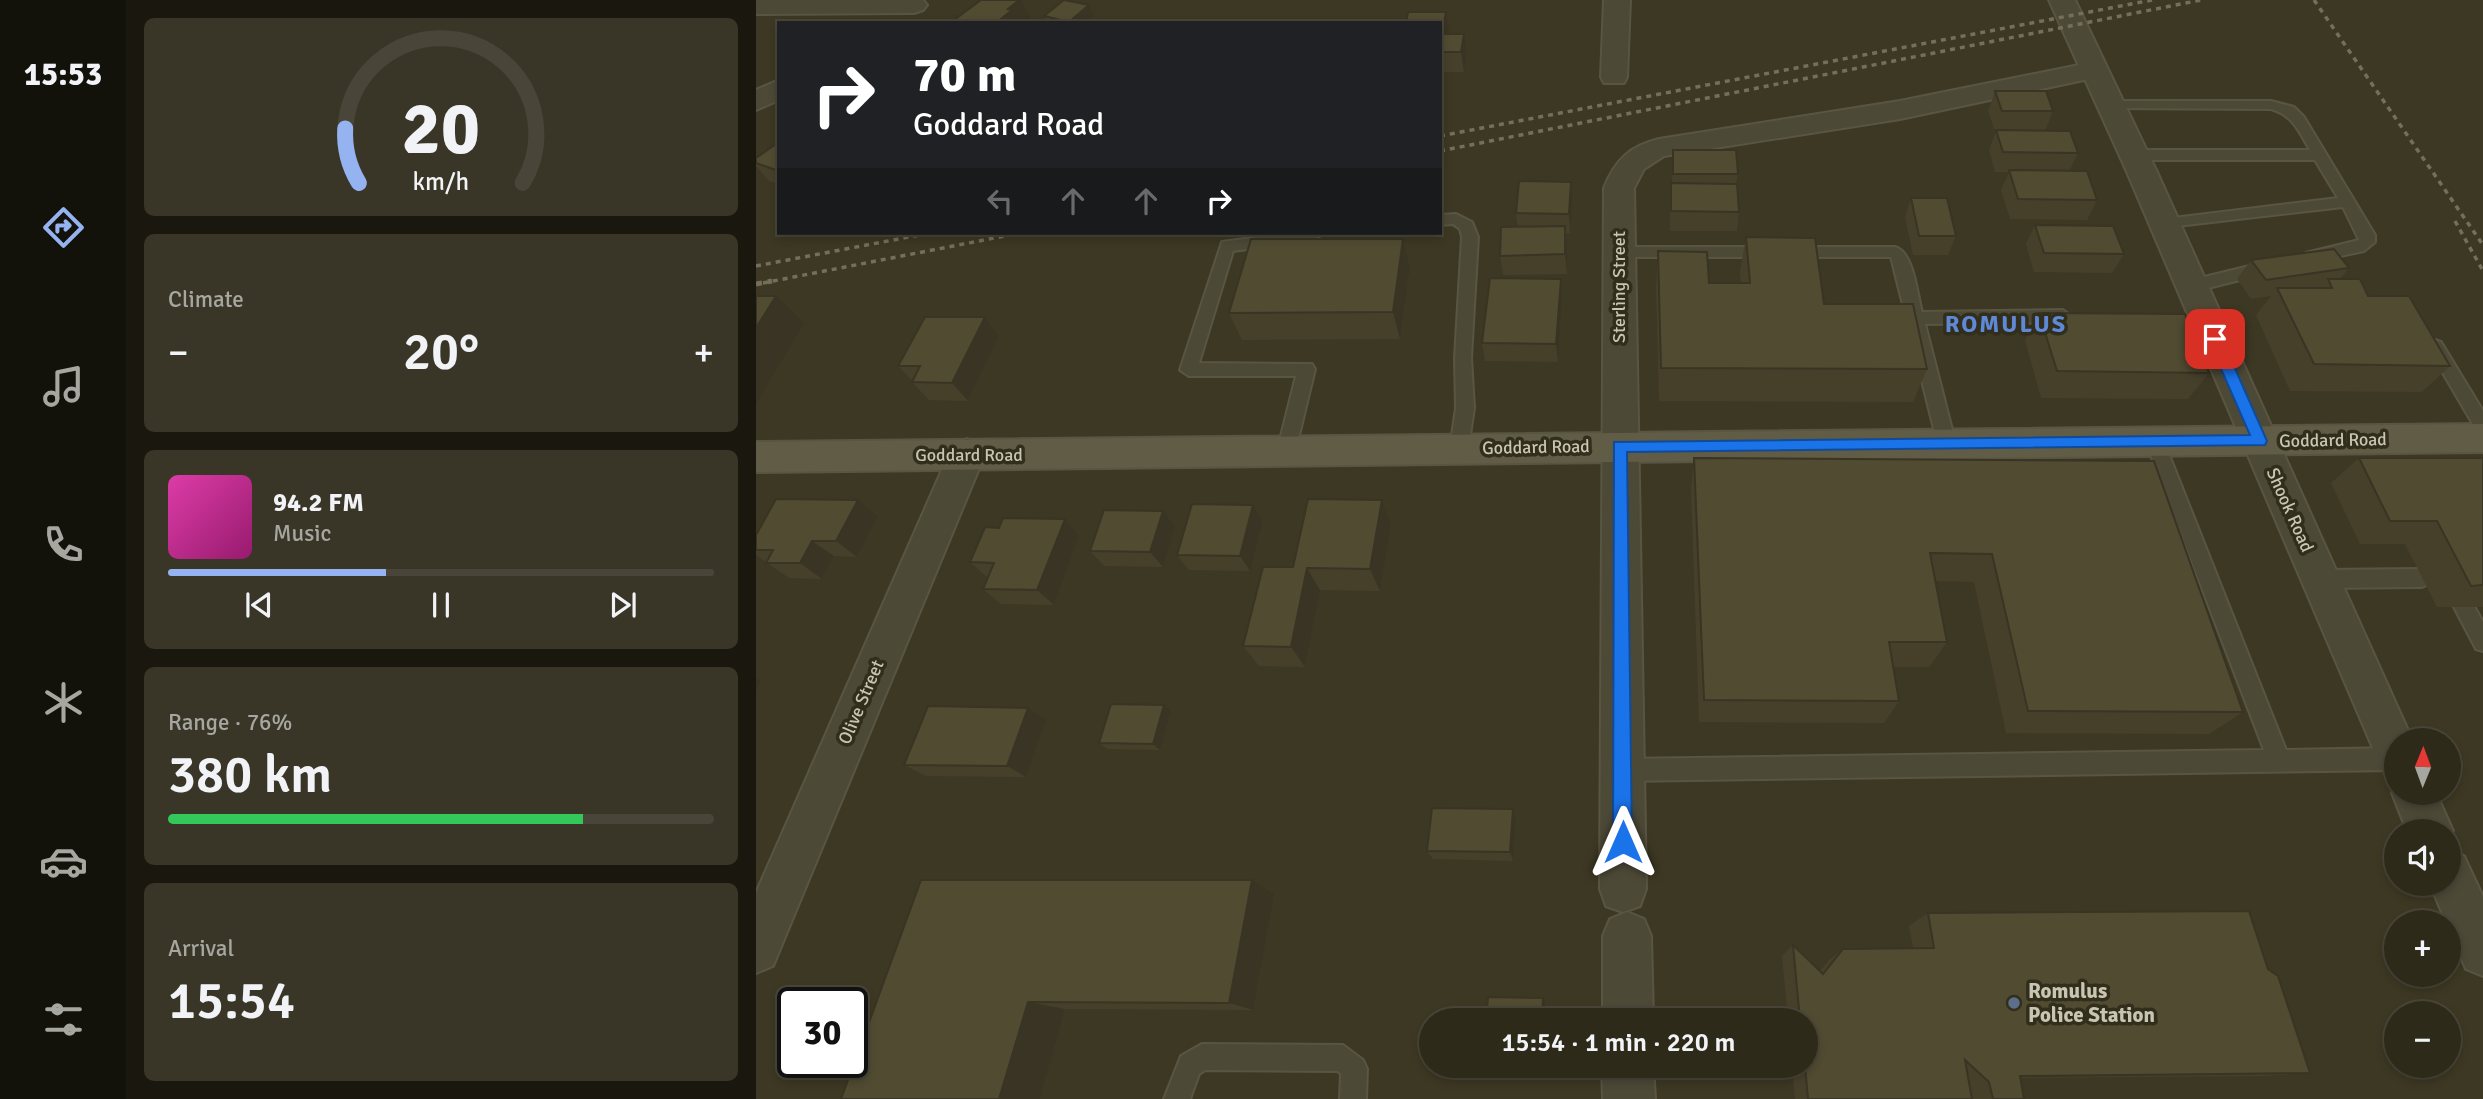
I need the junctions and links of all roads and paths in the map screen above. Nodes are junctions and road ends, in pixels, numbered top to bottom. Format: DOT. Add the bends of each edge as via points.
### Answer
graph roads {
  1 [pos="1617,0"];
  2 [pos="2062,0"];
  3 [pos="918,3"];
  4 [pos="756,6"];
  5 [pos="889,21"];
  6 [pos="2094,70"];
  7 [pos="1614,77"];
  8 [pos="777,89"];
  9 [pos="756,102"];
  10 [pos="2110,105"];
  11 [pos="2134,155"];
  12 [pos="2319,155"];
  13 [pos="2347,202"];
  14 [pos="1442,220"];
  15 [pos="2165,224"];
  16 [pos="1312,235"];
  17 [pos="1619,252"];
  18 [pos="2194,306"];
  19 [pos="2076,316"];
  20 [pos="1917,318"];
  21 [pos="2423,328"];
  22 [pos="2483,426"];
  23 [pos="2483,438"];
  24 [pos="2259,441"];
  25 [pos="2155,442"];
  26 [pos="1947,445"];
  27 [pos="1620,446"];
  28 [pos="1459,449"];
  29 [pos="1286,452"];
  30 [pos="967,454"];
  31 [pos="756,457"];
  32 [pos="2422,578"];
  33 [pos="2320,579"];
  34 [pos="2464,607"];
  35 [pos="2483,642"];
  36 [pos="2385,728"];
  37 [pos="2384,759"];
  38 [pos="2279,761"];
  39 [pos="1623,770"];
  40 [pos="2458,896"];
  41 [pos="756,949"];
  42 [pos="2483,952"];
  43 [pos="1628,1008"];
  44 [pos="1628,1078"];
  45 [pos="1177,1099"];
  46 [pos="1353,1099"];
  47 [pos="1629,1099"];
  1 -- 7 [label="street"];
  2 -- 6 [label="street, Shook Road"];
  3 -- 4 [label="street"];
  3 -- 5 [label="street"];
  6 -- 10 [label="street, Shook Road"];
  6 -- 17 [label="street, Sterling Street" via="1900,110 1729,135 1641,154 1626,166 1619,188"];
  8 -- 9 [label="street"];
  10 -- 11 [label="street, Shook Road"];
  10 -- 12 [label="lane" via="2271,105 2297,117"];
  11 -- 12 [label="lane"];
  11 -- 15 [label="street, Shook Road"];
  12 -- 13 [label="lane"];
  13 -- 15 [label="lane"];
  13 -- 18 [label="lane" via="2367,242 2288,263"];
  14 -- 28 [label="lane" via="1456,219 1467,226 1470,236 1465,408"];
  15 -- 18 [label="street, Shook Road"];
  16 -- 29 [label="lane" via="1227,246 1189,370 1306,369"];
  17 -- 20 [label="lane" via="1895,252"];
  17 -- 27 [label="street, Sterling Street"];
  18 -- 24 [label="street, Shook Road"];
  19 -- 20 [label="lane"];
  20 -- 26 [label="lane"];
  21 -- 22 [label="lane"];
  23 -- 24 [label="main road, Goddard Road"];
  24 -- 25 [label="main road, Goddard Road"];
  24 -- 33 [label="street, Shook Road"];
  25 -- 26 [label="main road, Goddard Road"];
  25 -- 38 [label="lane"];
  26 -- 27 [label="main road, Goddard Road"];
  27 -- 28 [label="main road, Goddard Road"];
  27 -- 39 [label="street, Sterling Street"];
  28 -- 29 [label="main road, Goddard Road"];
  29 -- 30 [label="main road, Goddard Road"];
  30 -- 31 [label="main road, Goddard Road"];
  30 -- 41 [label="street, Olive Street"];
  32 -- 33 [label="lane"];
  33 -- 36 [label="street, Shook Road"];
  34 -- 35 [label="lane"];
  37 -- 38 [label="lane"];
  38 -- 39 [label="lane"];
  39 -- 43 [label="street, Sterling Street"];
  40 -- 42 [label="street"];
  44 -- 47 [label="street"];
  45 -- 46 [label="lane" via="1190,1065 1202,1057 1343,1058 1354,1069"];
}
